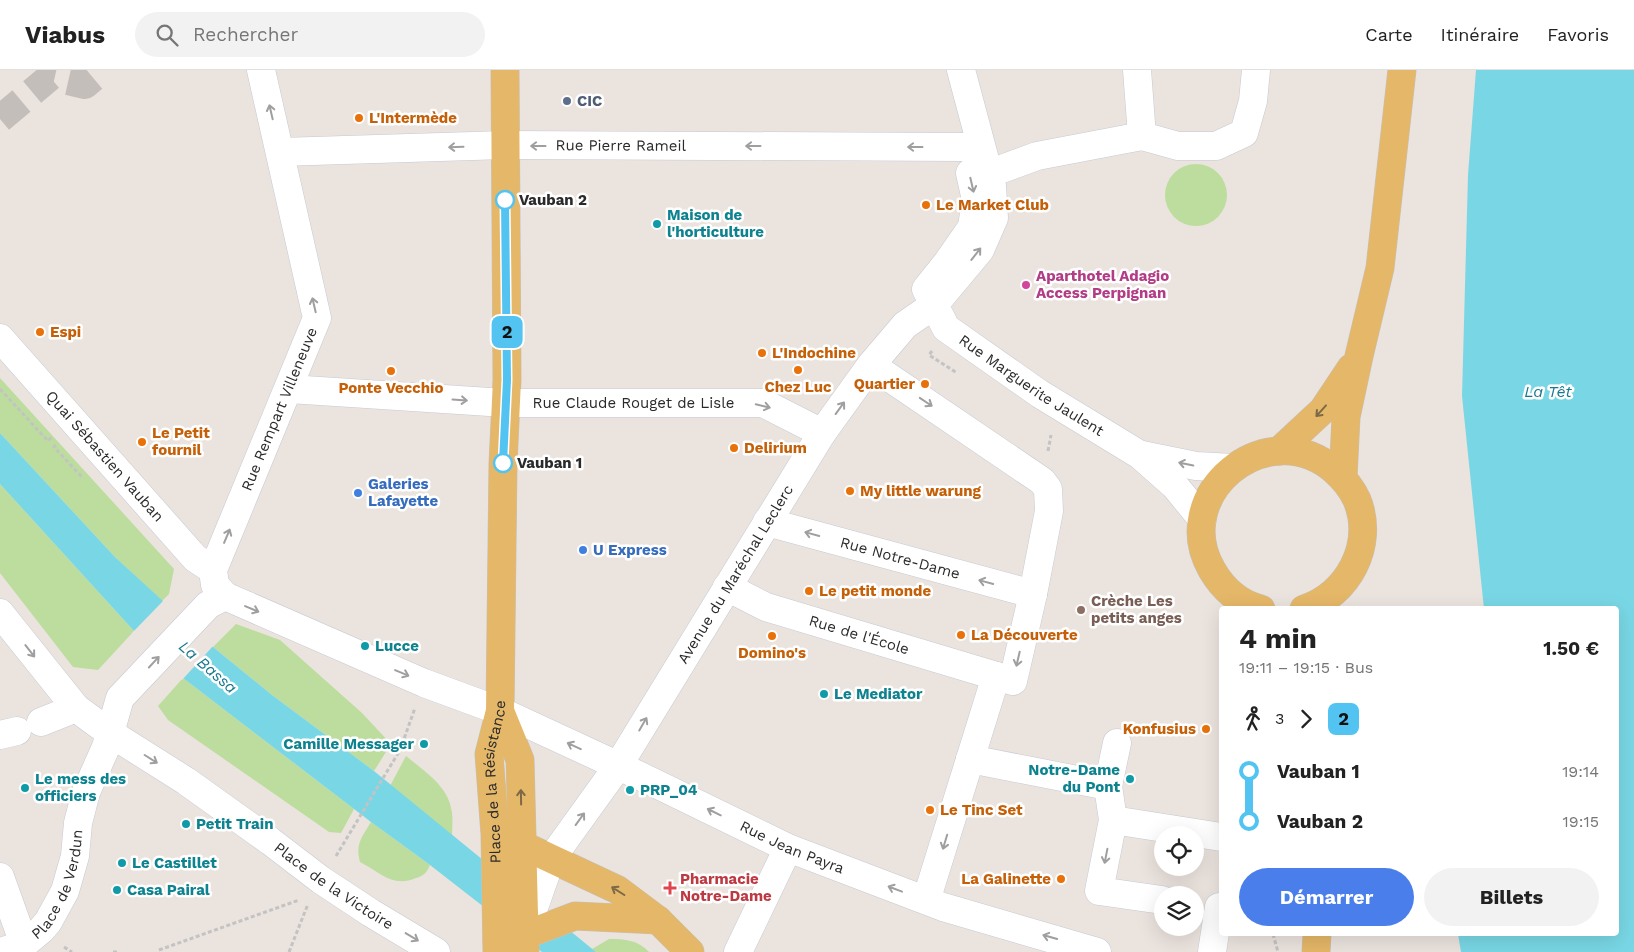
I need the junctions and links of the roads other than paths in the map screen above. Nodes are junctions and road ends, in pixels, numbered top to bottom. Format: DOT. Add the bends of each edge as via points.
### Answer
graph roads {
  1 [pos="261,70"];
  2 [pos="505,70"];
  3 [pos="944,70"];
  4 [pos="961,70"];
  5 [pos="1137,70"];
  6 [pos="1256,70"];
  7 [pos="1384,70"];
  8 [pos="1402,70"];
  9 [pos="1142,136"];
  10 [pos="972,145"];
  11 [pos="505,146"];
  12 [pos="280,152"];
  13 [pos="988,174"];
  14 [pos="1380,268"];
  15 [pos="934,305"];
  16 [pos="0,338"];
  17 [pos="1359,356"];
  18 [pos="871,365"];
  19 [pos="289,389"];
  20 [pos="505,403"];
  21 [pos="822,433"];
  22 [pos="1279,451"];
  23 [pos="1140,455"];
  24 [pos="1232,468"];
  25 [pos="1343,478"];
  26 [pos="1202,519"];
  27 [pos="767,522"];
  28 [pos="213,570"];
  29 [pos="727,587"];
  30 [pos="1033,594"];
  31 [pos="217,601"];
  32 [pos="1331,602"];
  33 [pos="1253,606"];
  34 [pos="1313,606"];
  35 [pos="0,612"];
  36 [pos="996,676"];
  37 [pos="76,708"];
  38 [pos="500,711"];
  39 [pos="19,729"];
  40 [pos="110,733"];
  41 [pos="1117,743"];
  42 [pos="970,760"];
  43 [pos="618,766"];
  44 [pos="1108,786"];
  45 [pos="1113,820"];
  46 [pos="1219,837"];
  47 [pos="788,848"];
  48 [pos="525,879"];
  49 [pos="1,883"];
  50 [pos="930,888"];
  51 [pos="1154,899"];
  52 [pos="1212,906"];
  53 [pos="658,920"];
  54 [pos="1317,936"];
  55 [pos="525,943"];
  56 [pos="13,948"];
  57 [pos="493,951"];
  58 [pos="436,952"];
  59 [pos="690,952"];
  60 [pos="738,952"];
  61 [pos="1097,952"];
  62 [pos="1212,952"];
  63 [pos="1316,952"];
  12 -- 1 [label="street, Rue Rempart Villeneuve, one-way"];
  2 -- 11 [label="main road"];
  3 -- 10 [label="street, Avenue du Maréchal Leclerc"];
  4 -- 10 [label="street, Avenue du Maréchal Leclerc"];
  5 -- 9 [label="street"];
  6 -- 9 [label="street" via="1253,101 1244,133 1216,146 1178,146"];
  7 -- 14 [label="main road"];
  8 -- 14 [label="main road"];
  9 -- 13 [label="street" via="1037,156"];
  10 -- 11 [label="street, Rue Pierre Rameil, one-way"];
  10 -- 13 [label="street, Avenue du Maréchal Leclerc"];
  10 -- 15 [label="street, Avenue du Maréchal Leclerc, one-way" via="976,200 972,227 926,289"];
  11 -- 12 [label="street, Rue Pierre Rameil, one-way"];
  11 -- 20 [label="main road"];
  19 -- 12 [label="street, Rue Rempart Villeneuve, one-way" via="317,318"];
  15 -- 13 [label="street, Avenue du Maréchal Leclerc, one-way" via="980,250 994,218"];
  14 -- 17 [label="main road"];
  15 -- 18 [label="street, Avenue du Maréchal Leclerc" via="905,325"];
  15 -- 23 [label="street, Rue Marguerite Jaulent" via="946,328 1040,394"];
  16 -- 28 [label="street, Quai Sébastien Vauban" via="195,558"];
  17 -- 22 [label="main road, one-way" via="1323,410"];
  17 -- 25 [label="main road" via="1346,417"];
  21 -- 18 [label="street, Avenue du Maréchal Leclerc, one-way"];
  18 -- 30 [label="street, one-way" via="1042,480 1048,489 1049,510"];
  19 -- 20 [label="street, Rue Claude Rouget de Lisle, one-way"];
  28 -- 19 [label="street, Rue Rempart Villeneuve, one-way"];
  20 -- 21 [label="street, Rue Claude Rouget de Lisle, one-way" via="763,404"];
  20 -- 38 [label="main road"];
  21 -- 27 [label="street, Avenue du Maréchal Leclerc"];
  22 -- 24 [label="main road" via="1255,455"];
  22 -- 25 [label="main road" via="1303,453 1325,462"];
  24 -- 23 [label="street, Rue Marguerite Jaulent, one-way" via="1196,466"];
  23 -- 26 [label="street, Rue Marguerite Jaulent" via="1174,486"];
  24 -- 26 [label="main road" via="1219,482"];
  25 -- 32 [label="main road" via="1357,500 1363,526 1360,551 1350,575"];
  26 -- 33 [label="main road" via="1202,541 1208,563 1219,582 1235,597"];
  27 -- 29 [label="street, Avenue du Maréchal Leclerc"];
  30 -- 27 [label="street, Rue Notre-Dame, one-way"];
  28 -- 31 [label="street"];
  29 -- 36 [label="street, Rue de l'École" via="766,607"];
  43 -- 29 [label="street, Avenue du Maréchal Leclerc, one-way"];
  30 -- 36 [label="street, one-way" via="1013,681"];
  31 -- 38 [label="street, one-way"];
  40 -- 31 [label="street, Place de Verdun, one-way" via="120,698"];
  32 -- 34 [label="main road"];
  35 -- 37 [label="street, Place de la Victoire, one-way"];
  36 -- 42 [label="street"];
  37 -- 39 [label="street"];
  37 -- 40 [label="street, Place de la Victoire"];
  43 -- 38 [label="street, Rue Jean Payra, one-way"];
  48 -- 38 [label="main road, Place de la Résistance, one-way" via="520,760"];
  38 -- 48 [label="main road, Place de la Résistance" via="489,754"];
  40 -- 56 [label="street, Place de Verdun" via="86,792 78,823 75,856 65,891 42,930"];
  40 -- 58 [label="street, Place de la Victoire, one-way" via="186,781 270,841 316,888"];
  41 -- 44 [label="street"];
  42 -- 44 [label="street"];
  42 -- 50 [label="street, one-way"];
  47 -- 43 [label="street, Rue Jean Payra, one-way"];
  48 -- 43 [label="street, Avenue du Maréchal Leclerc, one-way"];
  44 -- 45 [label="street"];
  45 -- 46 [label="street"];
  45 -- 51 [label="street, one-way" via="1099,891"];
  47 -- 60 [label="street"];
  61 -- 47 [label="street, Rue Jean Payra, one-way" via="944,907"];
  53 -- 48 [label="main road, one-way" via="618,890"];
  48 -- 55 [label="main road"];
  48 -- 57 [label="main road"];
  49 -- 56 [label="street"];
  52 -- 62 [label="street"];
  53 -- 55 [label="main road" via="575,916"];
  53 -- 59 [label="main road"];
  54 -- 63 [label="main road"];
  55 -- 57 [label="main road"];
}
